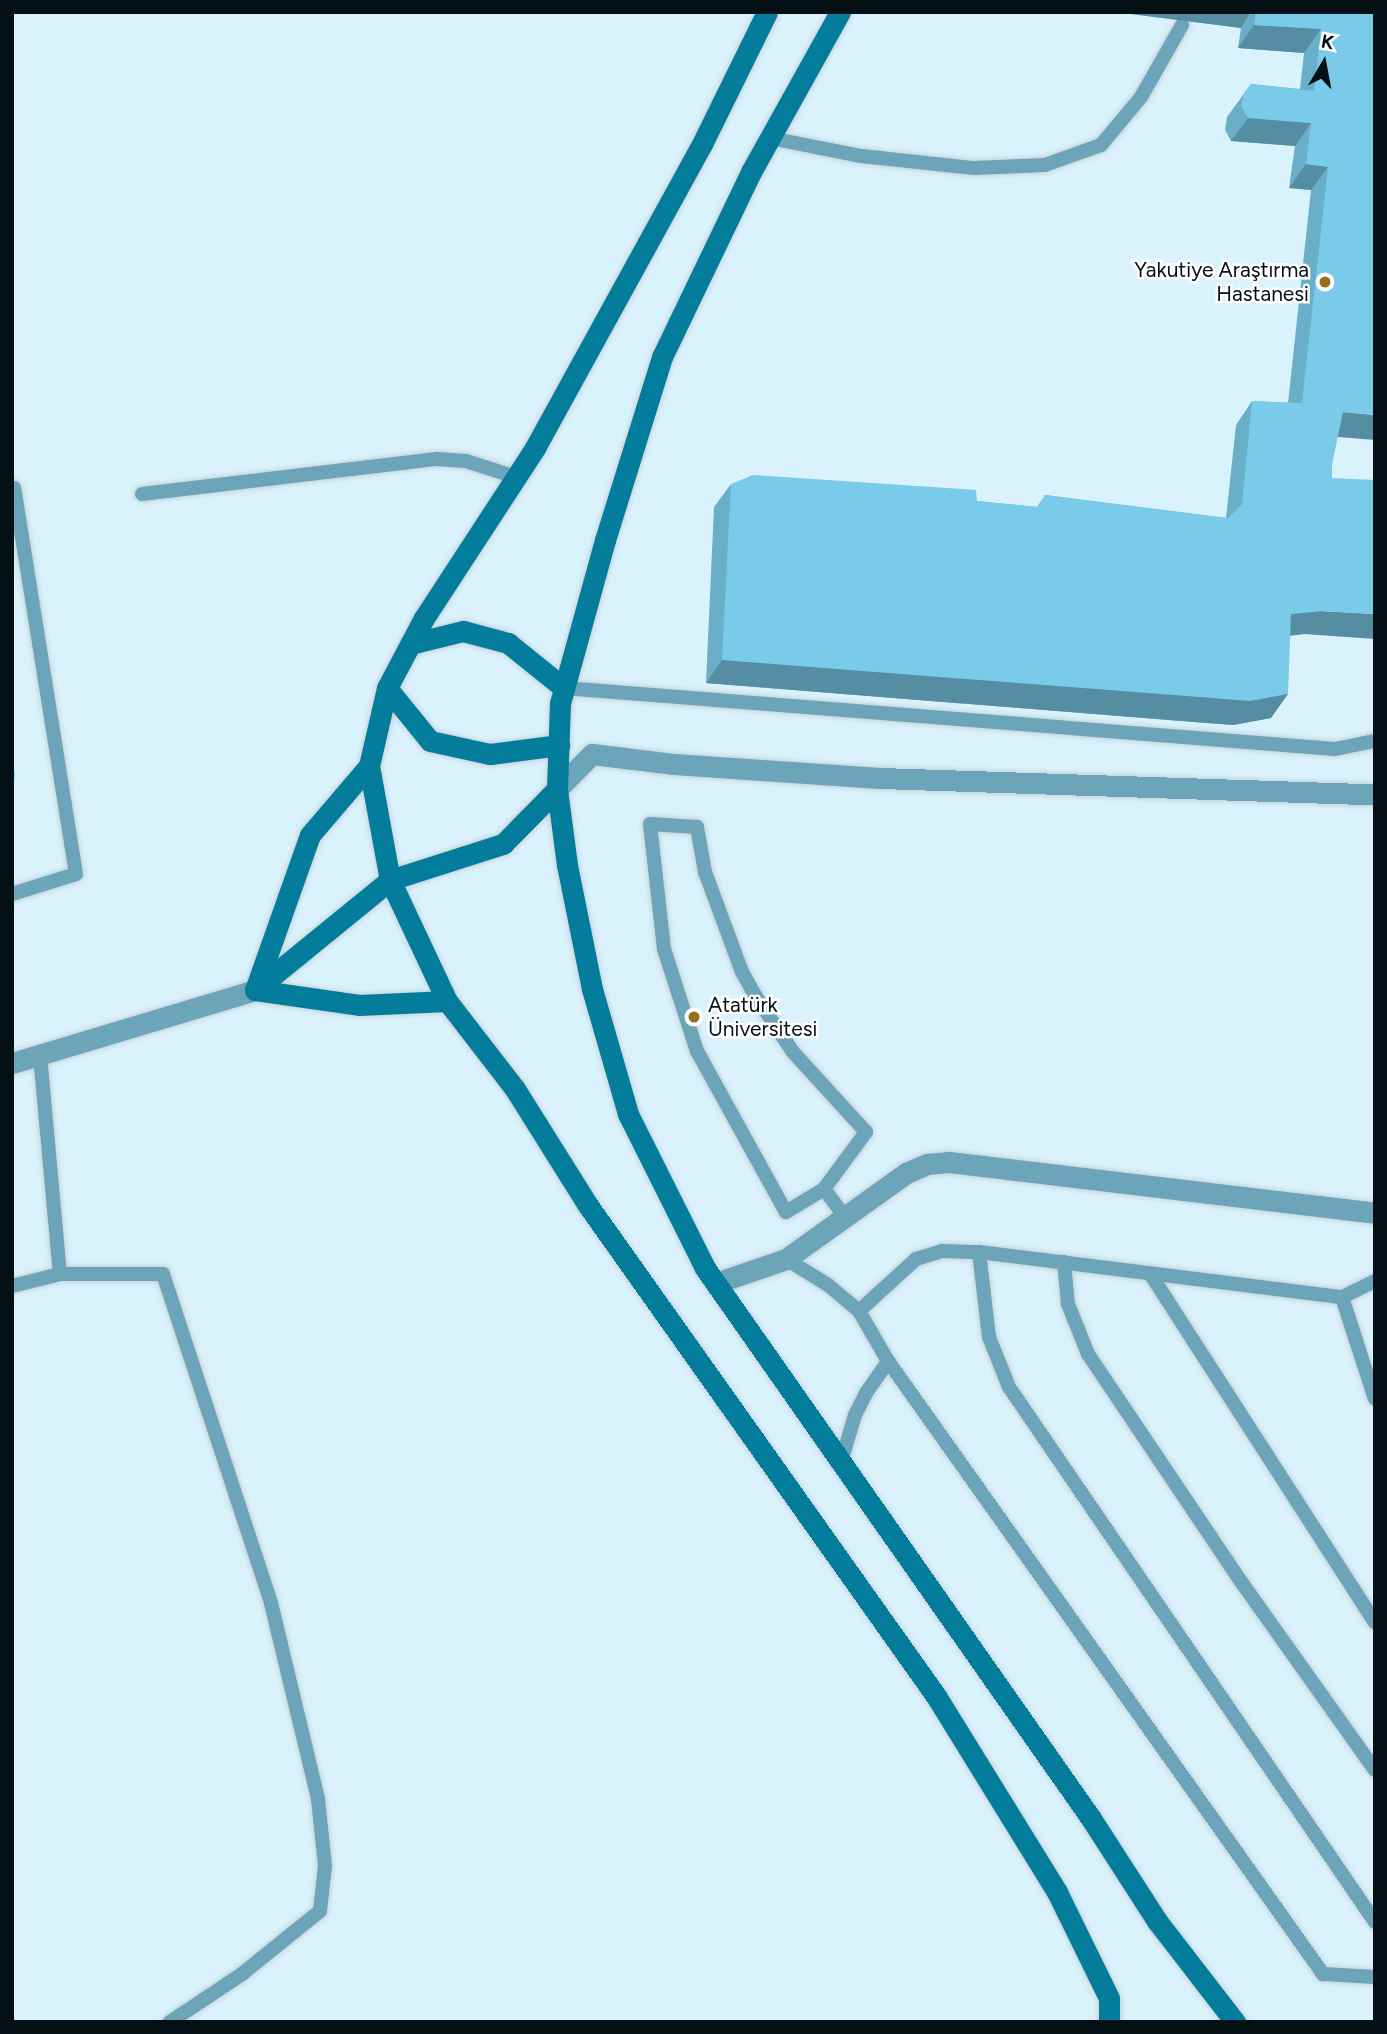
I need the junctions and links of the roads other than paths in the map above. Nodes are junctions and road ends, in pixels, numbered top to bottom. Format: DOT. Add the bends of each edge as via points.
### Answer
graph roads {
  1 [pos="767,12"];
  2 [pos="841,12"];
  3 [pos="1182,25"];
  4 [pos="770,138"];
  5 [pos="516,477"];
  6 [pos="14,488"];
  7 [pos="142,494"];
  8 [pos="410,644"];
  9 [pos="387,688"];
  10 [pos="564,688"];
  11 [pos="1375,741"];
  12 [pos="559,745"];
  13 [pos="592,754"];
  14 [pos="369,766"];
  15 [pos="557,789"];
  16 [pos="1375,794"];
  17 [pos="390,880"];
  18 [pos="12,894"];
  19 [pos="255,990"];
  20 [pos="447,1001"];
  21 [pos="40,1055"];
  22 [pos="12,1063"];
  23 [pos="824,1189"];
  24 [pos="1375,1213"];
  25 [pos="845,1217"];
  26 [pos="979,1252"];
  27 [pos="786,1259"];
  28 [pos="1063,1262"];
  29 [pos="60,1274"];
  30 [pos="1150,1275"];
  31 [pos="1375,1282"];
  32 [pos="716,1283"];
  33 [pos="12,1286"];
  34 [pos="1342,1297"];
  35 [pos="859,1311"];
  36 [pos="888,1361"];
  37 [pos="1375,1399"];
  38 [pos="841,1462"];
  39 [pos="1375,1622"];
  40 [pos="1375,1770"];
  41 [pos="1375,1922"];
  42 [pos="1375,1977"];
  43 [pos="170,2022"];
  44 [pos="1109,2022"];
  45 [pos="1235,2022"];
  1 -- 5 [label="main road" via="702,144"];
  2 -- 4 [label="main road"];
  3 -- 4 [label="lane" via="1141,97 1101,145 1045,165 974,168 861,156"];
  4 -- 10 [label="main road" via="662,357"];
  5 -- 7 [label="lane" via="466,461 437,459"];
  5 -- 8 [label="main road"];
  6 -- 18 [label="lane" via="76,874"];
  8 -- 9 [label="main road"];
  8 -- 10 [label="main road" via="463,631 508,643"];
  9 -- 12 [label="main road" via="430,741 490,754"];
  9 -- 14 [label="main road"];
  10 -- 11 [label="lane" via="1335,749"];
  10 -- 12 [label="main road"];
  12 -- 13 [label="street"];
  12 -- 15 [label="main road"];
  13 -- 15 [label="street"];
  13 -- 16 [label="street" via="880,778"];
  14 -- 17 [label="main road"];
  14 -- 19 [label="main road" via="310,835"];
  15 -- 17 [label="main road" via="503,844"];
  15 -- 32 [label="main road" via="592,989 628,1114"];
  17 -- 19 [label="main road"];
  17 -- 20 [label="main road"];
  19 -- 20 [label="main road" via="359,1005"];
  19 -- 21 [label="street"];
  20 -- 44 [label="main road" via="515,1089 587,1204 936,1696 1057,1892 1109,1998"];
  21 -- 22 [label="street"];
  21 -- 29 [label="lane"];
  23 -- 23 [label="lane" via="786,1212 696,1051 664,949 650,824 697,827 705,873 755,997 793,1052 866,1132"];
  23 -- 25 [label="lane"];
  24 -- 25 [label="street" via="949,1162 927,1164 906,1173"];
  25 -- 27 [label="street"];
  26 -- 28 [label="lane"];
  26 -- 35 [label="lane" via="942,1251 916,1259"];
  26 -- 41 [label="lane" via="989,1337 1009,1387"];
  27 -- 32 [label="street"];
  27 -- 35 [label="lane"];
  28 -- 30 [label="lane"];
  28 -- 40 [label="lane" via="1068,1304 1088,1354"];
  29 -- 33 [label="lane"];
  29 -- 43 [label="lane" via="163,1274 271,1603 318,1799 325,1866 320,1911 242,1974"];
  30 -- 34 [label="lane"];
  30 -- 39 [label="lane"];
  31 -- 34 [label="lane"];
  32 -- 38 [label="main road"];
  34 -- 37 [label="lane"];
  35 -- 36 [label="lane"];
  36 -- 38 [label="lane" via="855,1415"];
  36 -- 42 [label="lane" via="1323,1974"];
  38 -- 45 [label="main road" via="1090,1817 1157,1921"];
}
